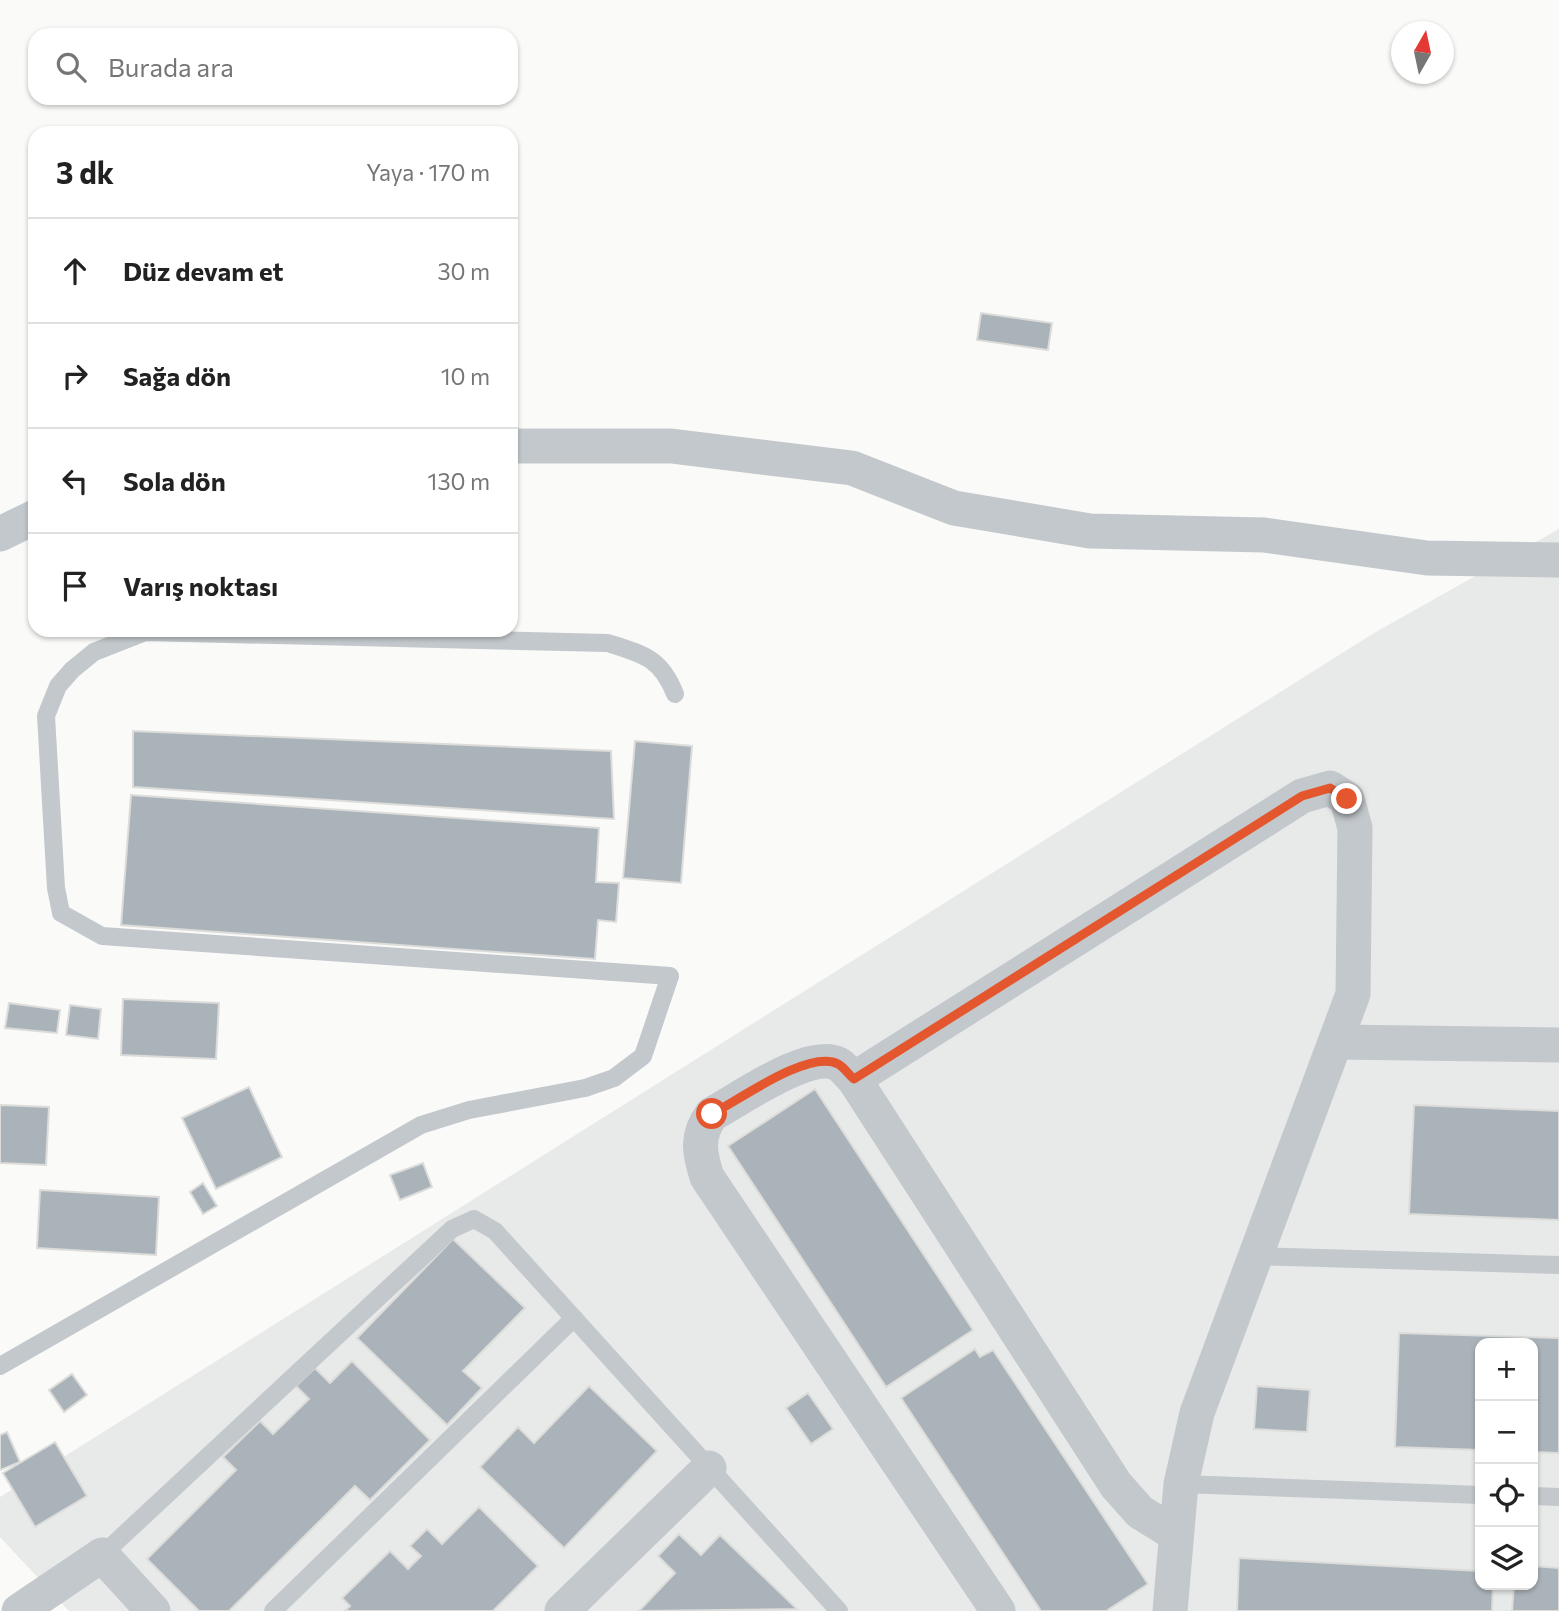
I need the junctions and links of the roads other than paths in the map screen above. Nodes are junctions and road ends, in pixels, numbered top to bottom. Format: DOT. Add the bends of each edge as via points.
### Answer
graph roads {
  1 [pos="518,446"];
  2 [pos="28,520"];
  3 [pos="0,534"];
  4 [pos="1559,560"];
  5 [pos="132,637"];
  6 [pos="355,637"];
  7 [pos="675,694"];
  8 [pos="1336,1042"];
  9 [pos="1559,1045"];
  10 [pos="854,1079"];
  11 [pos="1255,1256"];
  12 [pos="1559,1265"];
  13 [pos="574,1318"];
  14 [pos="0,1366"];
  15 [pos="709,1468"];
  16 [pos="1181,1484"];
  17 [pos="1475,1494"];
  18 [pos="1538,1496"];
  19 [pos="1559,1497"];
  20 [pos="1174,1533"];
  21 [pos="102,1555"];
  22 [pos="19,1611"];
  23 [pos="153,1611"];
  24 [pos="273,1611"];
  25 [pos="562,1611"];
  26 [pos="839,1611"];
  27 [pos="998,1611"];
  28 [pos="1170,1611"];
  1 -- 4 [label="street" via="671,446 852,468 954,508 1090,531 1264,535 1427,558"];
  2 -- 3 [label="street"];
  5 -- 14 [label="lane" via="94,652 72,670 58,686 46,716 56,888 61,913 79,926 102,936 670,976 643,1056 614,1078 421,1125"];
  6 -- 7 [label="lane" via="608,643 641,653 666,671"];
  8 -- 9 [label="street"];
  8 -- 10 [label="street" via="1353,994 1355,828 1347,799 1330,788 1302,796"];
  8 -- 11 [label="street"];
  10 -- 20 [label="street" via="1103,1467 1140,1512"];
  10 -- 27 [label="street" via="837,1064 819,1061 798,1066 712,1114 703,1127 698,1150 707,1177"];
  11 -- 12 [label="lane"];
  11 -- 16 [label="street" via="1197,1413"];
  13 -- 15 [label="lane"];
  13 -- 21 [label="lane" via="495,1231 474,1219 452,1229"];
  13 -- 24 [label="lane"];
  15 -- 25 [label="street"];
  15 -- 26 [label="lane"];
  16 -- 17 [label="lane"];
  16 -- 20 [label="street"];
  18 -- 19 [label="lane"];
  20 -- 28 [label="street"];
  21 -- 22 [label="street"];
  21 -- 23 [label="street"];
}
